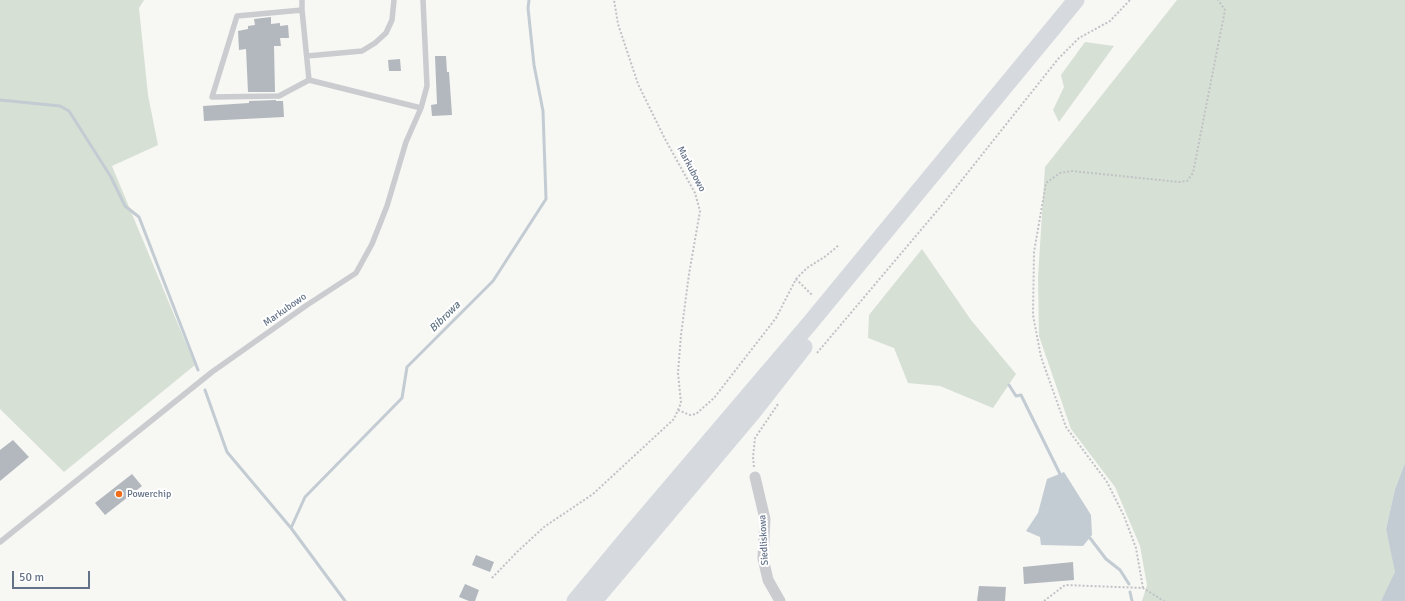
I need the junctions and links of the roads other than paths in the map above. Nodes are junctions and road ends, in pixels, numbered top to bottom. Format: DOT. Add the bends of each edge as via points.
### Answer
graph roads {
  1 [pos="302,0"];
  2 [pos="394,0"];
  3 [pos="423,0"];
  4 [pos="1076,0"];
  5 [pos="1089,0"];
  6 [pos="302,10"];
  7 [pos="307,56"];
  8 [pos="309,80"];
  9 [pos="421,108"];
  10 [pos="754,477"];
  11 [pos="0,542"];
  12 [pos="575,601"];
  13 [pos="594,601"];
  14 [pos="780,601"];
  1 -- 6 [label="lane"];
  2 -- 7 [label="lane" via="392,20 386,33 376,43 362,51"];
  3 -- 9 [label="lane, Markubowo" via="428,86"];
  4 -- 12 [label="main road" via="814,318"];
  5 -- 13 [label="main road" via="745,422"];
  6 -- 7 [label="lane"];
  6 -- 8 [label="lane" via="237,16 212,97 279,96"];
  7 -- 8 [label="lane"];
  8 -- 9 [label="lane"];
  9 -- 11 [label="lane, Markubowo" via="406,142 378,229 356,273 212,372"];
  10 -- 14 [label="street, Siedliskowa" via="765,519 763,558 768,580"];
}
